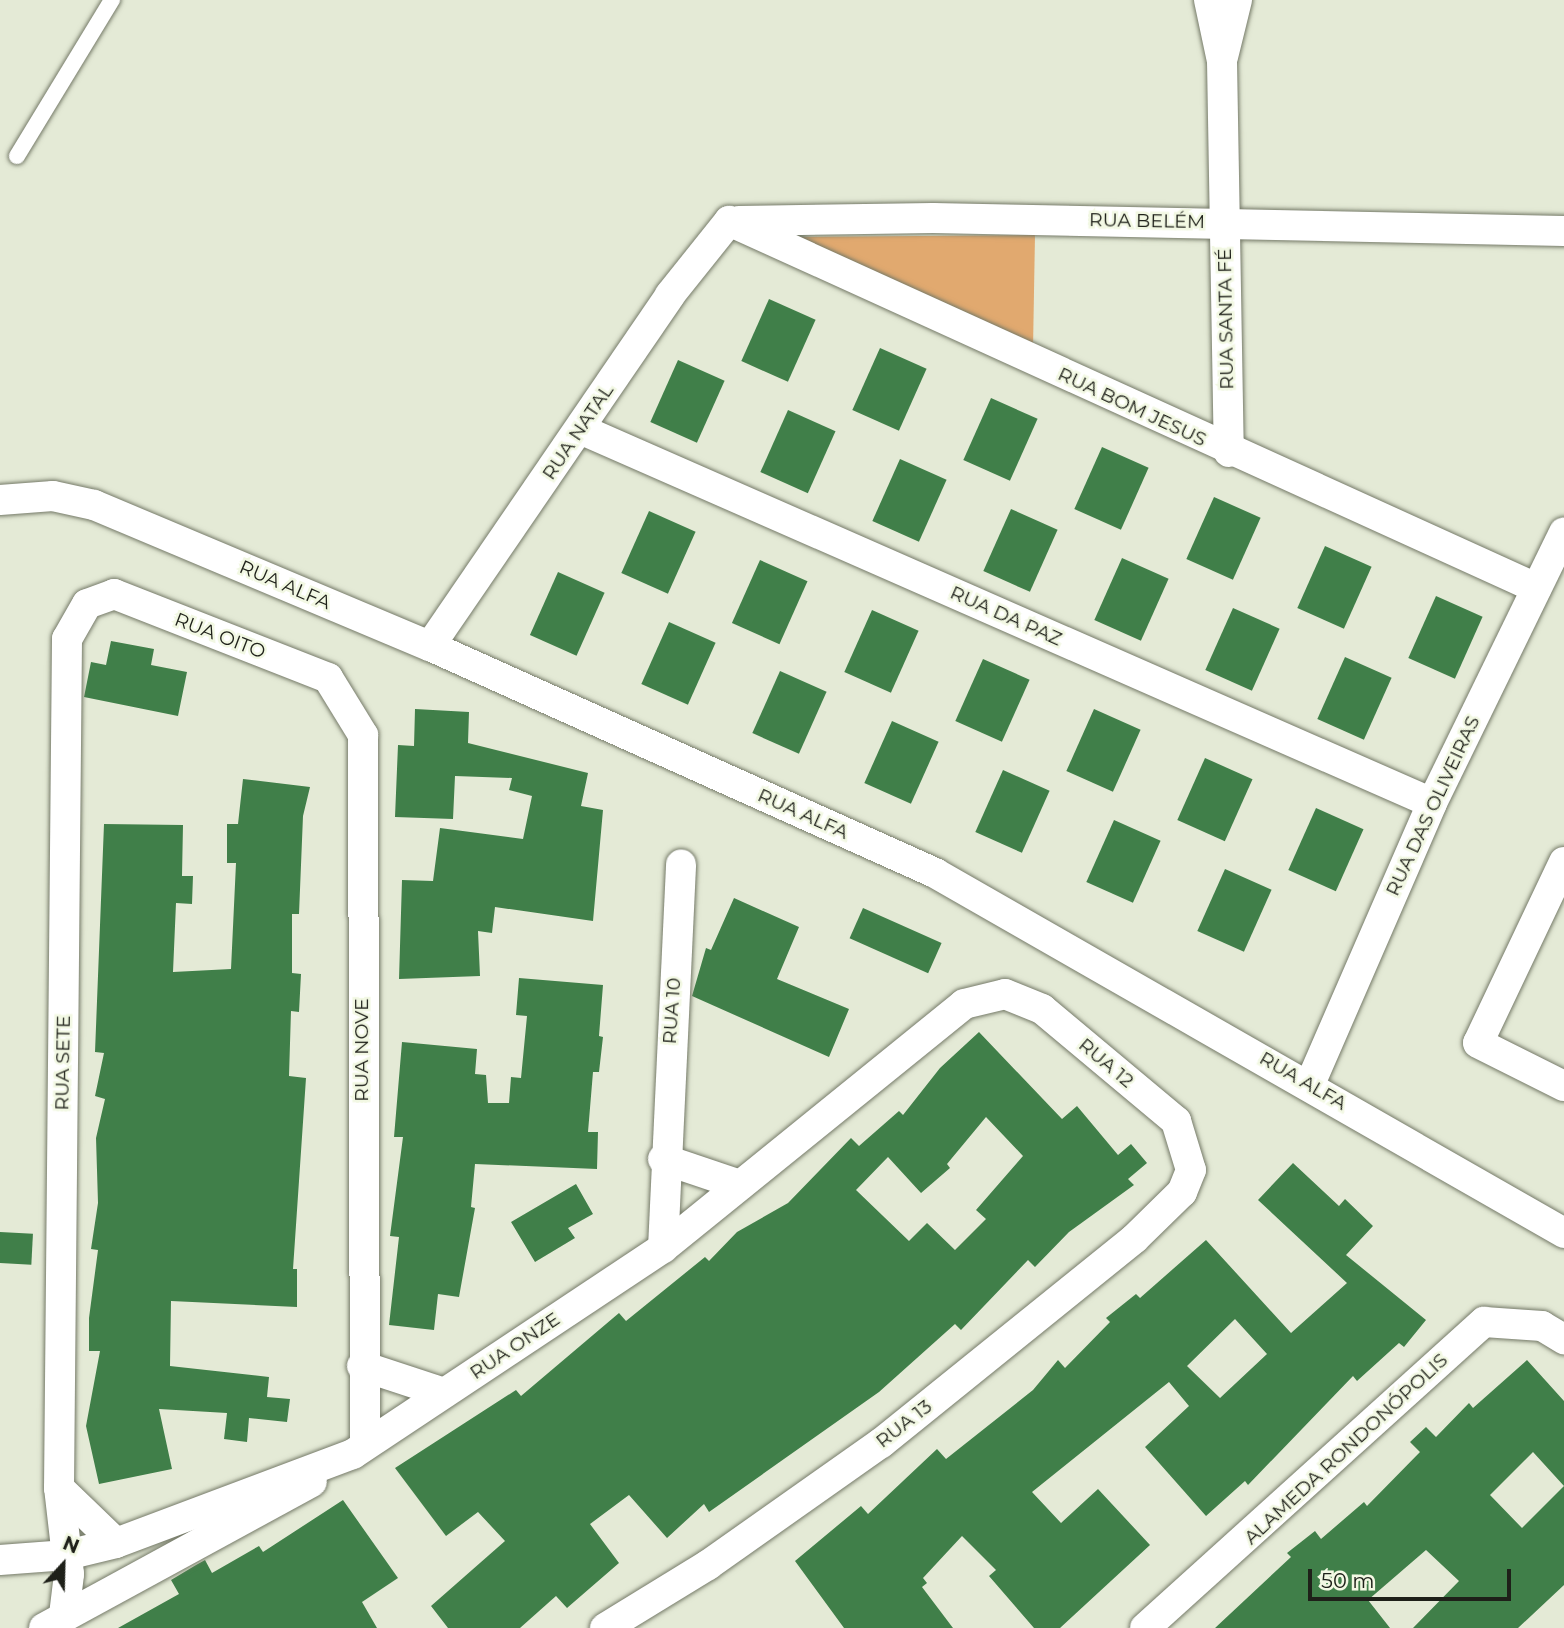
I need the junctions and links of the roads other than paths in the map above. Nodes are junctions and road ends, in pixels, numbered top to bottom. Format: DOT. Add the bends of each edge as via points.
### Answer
graph roads {
  1 [pos="112,0"];
  2 [pos="1209,0"];
  3 [pos="1237,0"];
  4 [pos="1222,61"];
  5 [pos="17,156"];
  6 [pos="729,221"];
  7 [pos="1225,223"];
  8 [pos="1564,231"];
  9 [pos="580,429"];
  10 [pos="1228,452"];
  11 [pos="0,500"];
  12 [pos="1564,532"];
  13 [pos="1536,588"];
  14 [pos="68,639"];
  15 [pos="430,646"];
  16 [pos="363,735"];
  17 [pos="1432,803"];
  18 [pos="681,864"];
  19 [pos="1560,880"];
  20 [pos="964,1004"];
  21 [pos="1310,1084"];
  22 [pos="1564,1086"];
  23 [pos="663,1159"];
  24 [pos="740,1185"];
  25 [pos="1182,1192"];
  26 [pos="1564,1233"];
  27 [pos="663,1248"];
  28 [pos="1564,1339"];
  29 [pos="362,1366"];
  30 [pos="444,1393"];
  31 [pos="359,1450"];
  32 [pos="59,1488"];
  33 [pos="116,1543"];
  34 [pos="67,1555"];
  35 [pos="0,1560"];
  36 [pos="54,1622"];
  37 [pos="605,1628"];
  38 [pos="1144,1628"];
  1 -- 5 [label="lane"];
  2 -- 4 [label="street, RUA SANTA FÉ"];
  3 -- 4 [label="street, RUA SANTA FÉ"];
  4 -- 7 [label="street, RUA SANTA FÉ"];
  6 -- 7 [label="street, RUA BELÉM" via="933,218"];
  6 -- 9 [label="street, RUA NATAL" via="670,295"];
  6 -- 10 [label="street, RUA BOM JESUS"];
  7 -- 8 [label="street, RUA BELÉM"];
  7 -- 10 [label="street, RUA SANTA FÉ"];
  9 -- 15 [label="street, RUA NATAL"];
  9 -- 17 [label="street, RUA DA PAZ"];
  10 -- 13 [label="street, RUA BOM JESUS"];
  11 -- 15 [label="street, RUA ALFA" via="53,496 94,505"];
  12 -- 13 [label="street, RUA DAS OLIVEIRAS"];
  13 -- 17 [label="street, RUA DAS OLIVEIRAS"];
  14 -- 16 [label="street, RUA OITO" via="87,604 114,594 328,678"];
  14 -- 32 [label="street, RUA SETE"];
  15 -- 21 [label="street, RUA ALFA" via="935,873"];
  16 -- 29 [label="street, RUA NOVE"];
  17 -- 21 [label="street, RUA DAS OLIVEIRAS"];
  18 -- 23 [label="street, RUA 10"];
  19 -- 22 [label="street" via="1478,1043"];
  20 -- 24 [label="street, RUA ONZE"];
  20 -- 25 [label="street, RUA 12" via="1005,994 1042,1009 1176,1121 1191,1170"];
  21 -- 26 [label="street, RUA ALFA"];
  23 -- 24 [label="street"];
  23 -- 27 [label="street, RUA 10"];
  24 -- 27 [label="street, RUA ONZE"];
  25 -- 37 [label="street, RUA 13" via="1134,1239 881,1443 708,1565"];
  27 -- 30 [label="street, RUA ONZE"];
  28 -- 38 [label="street, ALAMEDA RONDONÓPOLIS" via="1542,1326 1484,1322"];
  29 -- 30 [label="street"];
  29 -- 31 [label="street, RUA NOVE"];
  30 -- 31 [label="street, RUA ONZE"];
  31 -- 33 [label="street, RUA ONZE"];
  31 -- 36 [label="street" via="279,1504"];
  32 -- 33 [label="street"];
  32 -- 34 [label="street, RUA SETE"];
  33 -- 34 [label="street, RUA ONZE"];
  34 -- 35 [label="street, RUA ONZE"];
  34 -- 36 [label="street, RUA SETE"];
}
